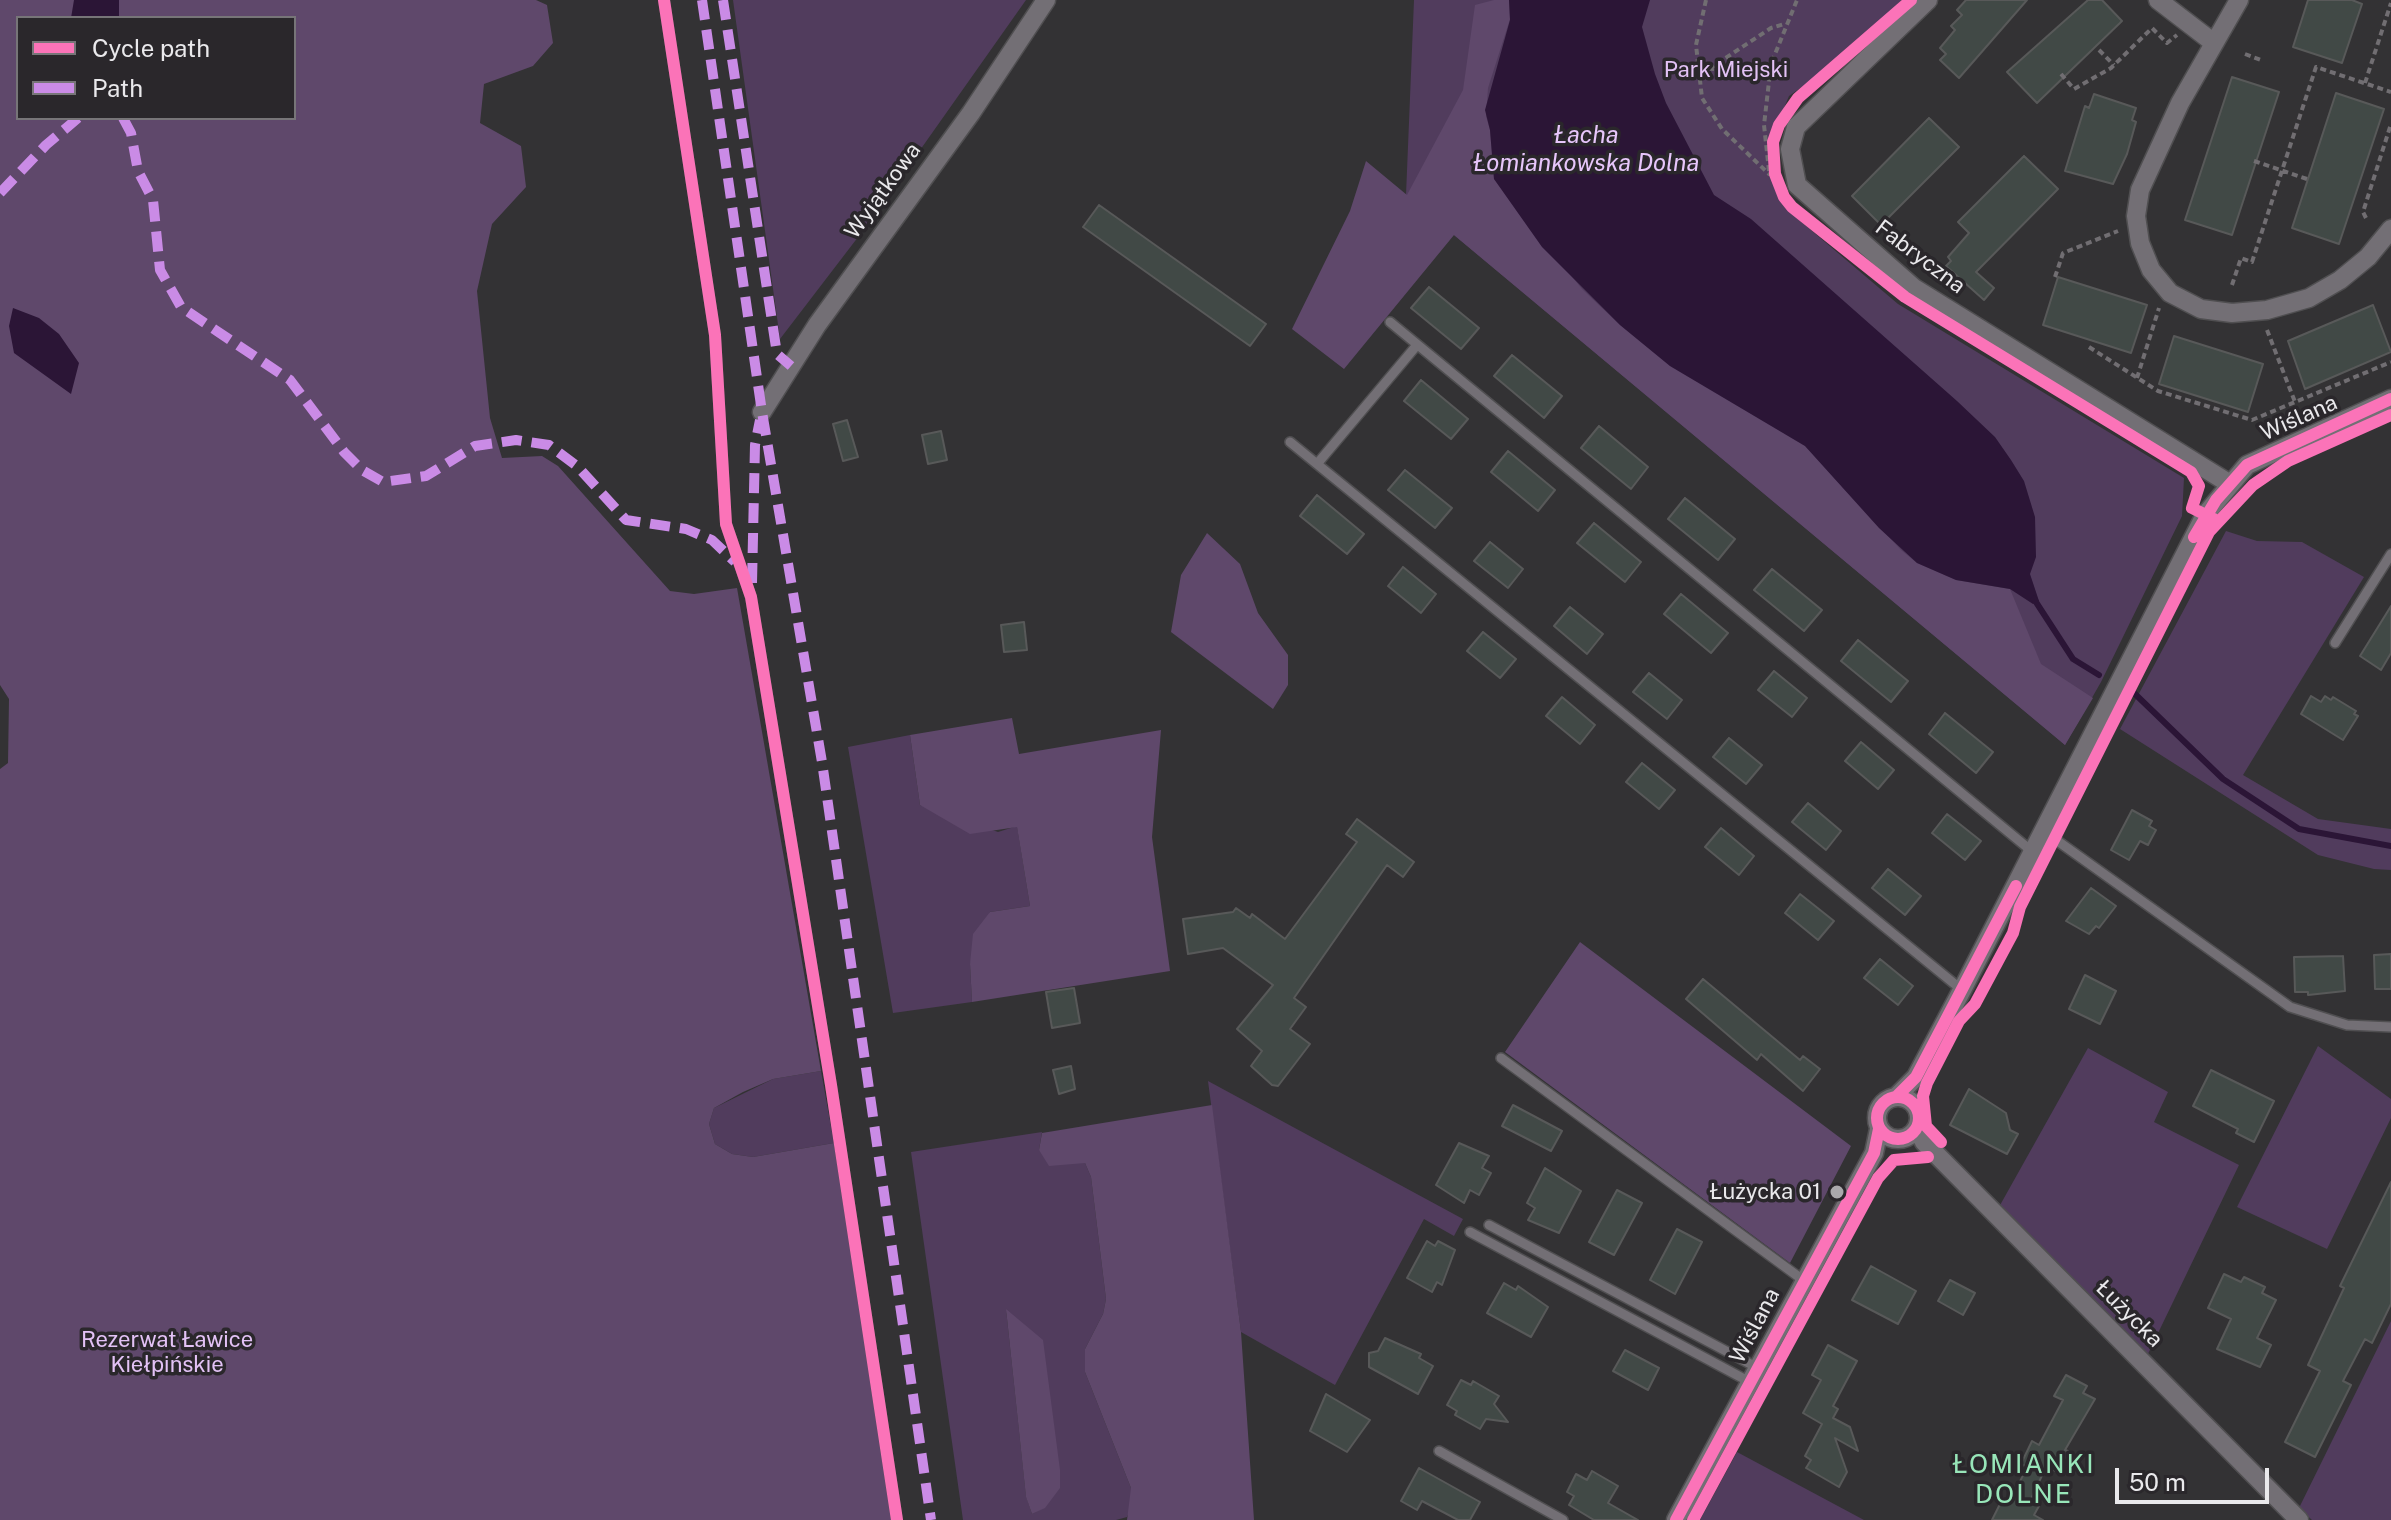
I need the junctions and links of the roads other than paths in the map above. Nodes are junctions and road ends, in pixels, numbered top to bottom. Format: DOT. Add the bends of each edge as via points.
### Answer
graph roads {
  1 [pos="664,0"];
  2 [pos="1046,0"];
  3 [pos="1928,0"];
  4 [pos="2158,0"];
  5 [pos="2239,0"];
  6 [pos="2214,43"];
  7 [pos="2391,229"];
  8 [pos="1390,322"];
  9 [pos="1417,345"];
  10 [pos="2391,399"];
  11 [pos="762,412"];
  12 [pos="1290,442"];
  13 [pos="1317,464"];
  14 [pos="2230,484"];
  15 [pos="2391,554"];
  16 [pos="2335,643"];
  17 [pos="2045,832"];
  18 [pos="2034,853"];
  19 [pos="1962,990"];
  20 [pos="2391,1027"];
  21 [pos="1501,1058"];
  22 [pos="1905,1100"];
  23 [pos="1904,1135"];
  24 [pos="1489,1225"];
  25 [pos="1470,1232"];
  26 [pos="1803,1280"];
  27 [pos="1752,1374"];
  28 [pos="1439,1451"];
  29 [pos="2297,1519"];
  30 [pos="897,1520"];
  31 [pos="1563,1520"];
  32 [pos="1676,1520"];
  1 -- 30 [label="lane" via="715,335 726,524 751,597"];
  2 -- 11 [label="street, Wyjątkowa" via="817,325"];
  3 -- 14 [label="street, Fabryczna" via="1796,127 1790,149 1797,185 1914,288"];
  4 -- 6 [label="street"];
  5 -- 6 [label="street"];
  6 -- 7 [label="street" via="2140,190 2140,243 2151,270 2170,293 2201,309 2232,313 2309,298 2368,257"];
  8 -- 9 [label="lane"];
  9 -- 13 [label="lane"];
  9 -- 18 [label="lane"];
  10 -- 14 [label="street, Wiślana" via="2262,456"];
  12 -- 13 [label="lane"];
  13 -- 19 [label="lane"];
  14 -- 17 [label="street, Wiślana" via="2205,515"];
  15 -- 16 [label="lane"];
  17 -- 18 [label="street, Wiślana"];
  17 -- 20 [label="lane" via="2290,1007 2347,1025"];
  18 -- 19 [label="street, Wiślana"];
  19 -- 22 [label="street, Wiślana"];
  21 -- 26 [label="lane"];
  22 -- 23 [label="street" via="1919,1114"];
  22 -- 23 [label="street" via="1885,1100 1877,1110"];
  23 -- 26 [label="street, Wiślana" via="1874,1153"];
  23 -- 29 [label="street, Łużycka"];
  24 -- 27 [label="lane"];
  25 -- 27 [label="lane"];
  26 -- 27 [label="street, Wiślana"];
  27 -- 32 [label="street, Wiślana"];
  28 -- 31 [label="lane"];
}
